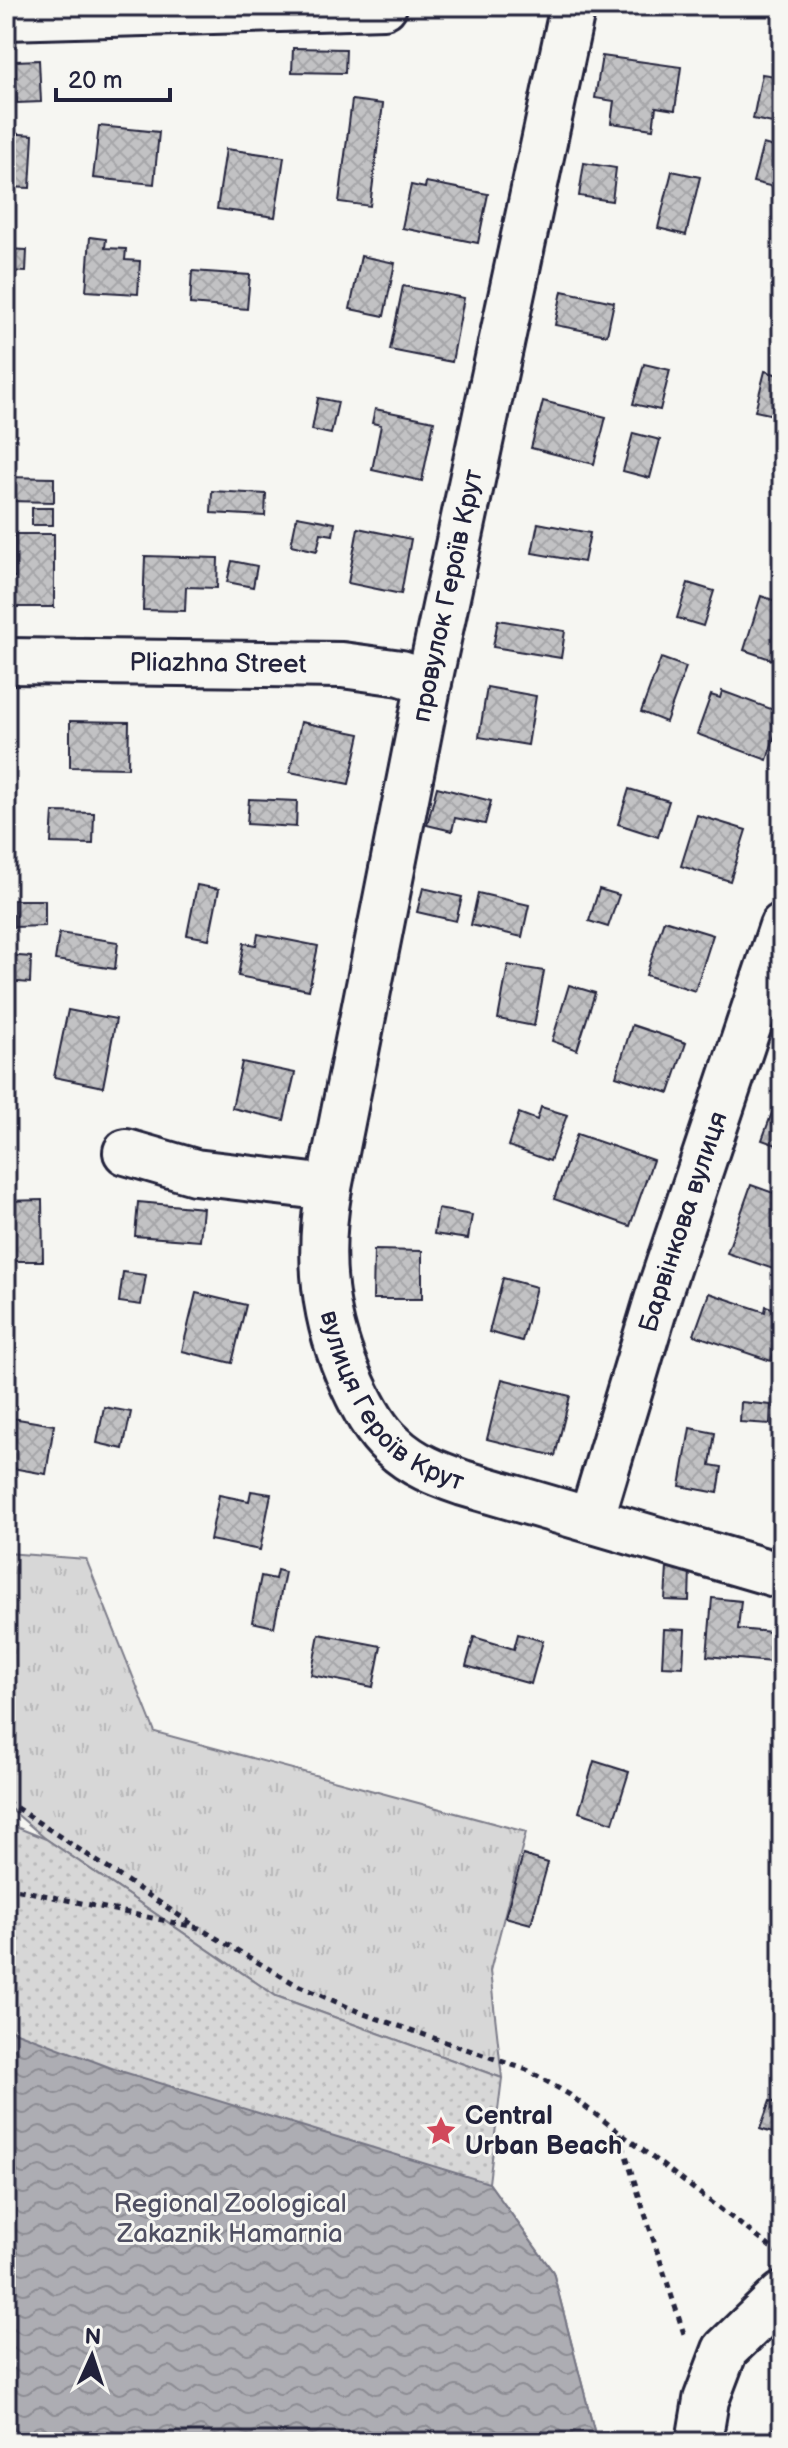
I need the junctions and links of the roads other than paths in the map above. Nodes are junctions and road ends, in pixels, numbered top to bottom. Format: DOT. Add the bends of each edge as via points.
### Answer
graph roads {
  1 [pos="384,6"];
  2 [pos="573,6"];
  3 [pos="6,17"];
  4 [pos="6,661"];
  5 [pos="429,682"];
  6 [pos="782,926"];
  7 [pos="126,1152"];
  8 [pos="329,1188"];
  9 [pos="591,1520"];
  10 [pos="782,1576"];
  11 [pos="782,2295"];
  12 [pos="699,2442"];
  1 -- 3 [label="street"];
  2 -- 5 [label="street, провулок Героїв Крут"];
  4 -- 5 [label="street, Pliazhna Street" via="342,665"];
  5 -- 8 [label="street, провулок Героїв Крут"];
  6 -- 9 [label="street, Барвінкова вулиця" via="660,1290"];
  7 -- 8 [label="street" via="195,1172"];
  8 -- 9 [label="street, вулиця Героїв Крут" via="322,1271 327,1313 345,1367 378,1429 392,1446 433,1472"];
  9 -- 10 [label="street, вулиця Героїв Крут"];
  11 -- 12 [label="street" via="725,2350 706,2400"];
}
